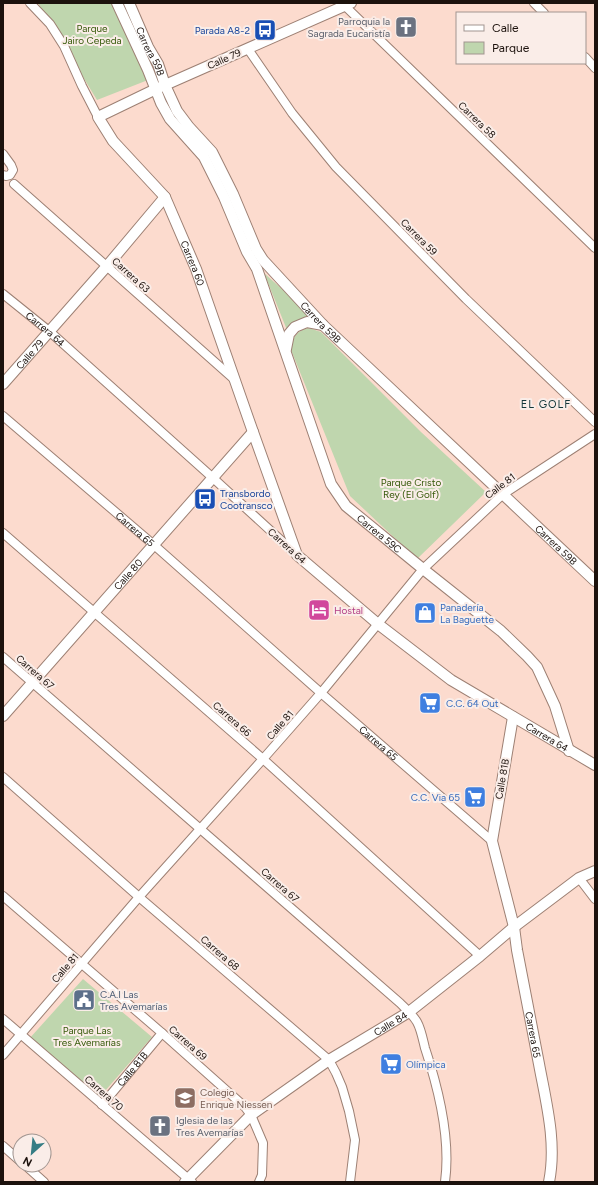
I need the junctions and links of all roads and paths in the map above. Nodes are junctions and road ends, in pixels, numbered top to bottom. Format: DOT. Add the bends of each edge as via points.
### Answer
graph roads {
  1 [pos="30,3"];
  2 [pos="118,3"];
  3 [pos="129,3"];
  4 [pos="534,3"];
  5 [pos="348,4"];
  6 [pos="543,12"];
  7 [pos="248,49"];
  8 [pos="586,58"];
  9 [pos="595,68"];
  10 [pos="160,87"];
  11 [pos="98,116"];
  12 [pos="3,154"];
  13 [pos="4,178"];
  14 [pos="14,184"];
  15 [pos="229,195"];
  16 [pos="165,197"];
  17 [pos="595,248"];
  18 [pos="107,266"];
  19 [pos="257,269"];
  20 [pos="3,294"];
  21 [pos="323,325"];
  22 [pos="49,331"];
  23 [pos="285,350"];
  24 [pos="235,380"];
  25 [pos="3,384"];
  26 [pos="3,416"];
  27 [pos="595,422"];
  28 [pos="252,432"];
  29 [pos="595,434"];
  30 [pos="213,478"];
  31 [pos="502,494"];
  32 [pos="3,533"];
  33 [pos="154,545"];
  34 [pos="297,555"];
  35 [pos="423,569"];
  36 [pos="595,581"];
  37 [pos="94,612"];
  38 [pos="378,624"];
  39 [pos="3,657"];
  40 [pos="32,683"];
  41 [pos="321,693"];
  42 [pos="3,716"];
  43 [pos="513,717"];
  44 [pos="569,751"];
  45 [pos="263,759"];
  46 [pos="595,766"];
  47 [pos="3,777"];
  48 [pos="200,829"];
  49 [pos="492,841"];
  50 [pos="595,871"];
  51 [pos="579,878"];
  52 [pos="3,896"];
  53 [pos="139,897"];
  54 [pos="595,899"];
  55 [pos="514,927"];
  56 [pos="480,956"];
  57 [pos="81,964"];
  58 [pos="409,1012"];
  59 [pos="3,1019"];
  60 [pos="162,1033"];
  61 [pos="21,1035"];
  62 [pos="3,1055"];
  63 [pos="329,1060"];
  64 [pos="102,1105"];
  65 [pos="251,1115"];
  66 [pos="3,1146"];
  67 [pos="12,1154"];
  68 [pos="34,1173"];
  69 [pos="189,1181"];
  70 [pos="44,1182"];
  71 [pos="259,1182"];
  72 [pos="350,1182"];
  73 [pos="445,1182"];
  74 [pos="550,1182"];
  1 -- 11 [label="street, Carrera 60" via="50,24 64,46"];
  2 -- 10 [label="street, Carrera 59B" via="148,70"];
  3 -- 10 [label="street, Carrera 59B" via="158,64"];
  4 -- 6 [label="street"];
  5 -- 7 [label="street, Calle 79"];
  5 -- 17 [label="street, Carrera 58"];
  7 -- 10 [label="street, Calle 79"];
  7 -- 27 [label="street, Carrera 59" via="292,113 336,167 466,299"];
  8 -- 9 [label="street"];
  10 -- 11 [label="street, Calle 79"];
  10 -- 15 [label="street, Carrera 59B" via="170,119 204,157"];
  11 -- 16 [label="street, Carrera 60" via="113,141"];
  12 -- 13 [label="street" via="12,168 11,174"];
  14 -- 18 [label="street, Carrera 63"];
  15 -- 19 [label="street, Carrera 59B" via="247,252"];
  15 -- 21 [label="street, Carrera 59B" via="263,260"];
  16 -- 18 [label="street, Calle 79"];
  16 -- 24 [label="street, Carrera 60" via="196,269"];
  18 -- 22 [label="street, Calle 79"];
  18 -- 24 [label="street, Carrera 63"];
  19 -- 23 [label="street, Carrera 59C"];
  20 -- 22 [label="street, Carrera 64"];
  21 -- 23 [label="street" via="307,322 295,327 289,334"];
  21 -- 31 [label="street, Carrera 59B"];
  22 -- 25 [label="street, Calle 79"];
  22 -- 30 [label="street, Carrera 64"];
  23 -- 35 [label="street, Carrera 59C" via="331,484 346,506"];
  24 -- 28 [label="street, Carrera 60"];
  26 -- 33 [label="street, Carrera 65"];
  28 -- 30 [label="street, Calle 80"];
  28 -- 34 [label="street, Carrera 60"];
  29 -- 31 [label="street, Calle 81"];
  30 -- 33 [label="street, Calle 80"];
  30 -- 34 [label="street, Carrera 64"];
  31 -- 35 [label="street, Calle 81"];
  31 -- 36 [label="street, Carrera 59B"];
  32 -- 37 [label="street, Carrera 66"];
  33 -- 37 [label="street, Calle 80"];
  33 -- 41 [label="street, Carrera 65"];
  34 -- 38 [label="street, Carrera 64"];
  35 -- 38 [label="street, Calle 81"];
  35 -- 44 [label="street, Carrera 59C" via="501,631 537,667 555,706"];
  37 -- 40 [label="street, Calle 80"];
  37 -- 45 [label="street, Carrera 66"];
  38 -- 41 [label="street, Calle 81"];
  38 -- 43 [label="street, Carrera 64" via="451,680"];
  39 -- 40 [label="street, Carrera 67"];
  40 -- 42 [label="street, Calle 80"];
  40 -- 48 [label="street, Carrera 67"];
  41 -- 45 [label="street, Calle 81"];
  41 -- 49 [label="street, Carrera 65"];
  43 -- 44 [label="street, Carrera 64"];
  43 -- 49 [label="street, Calle 81B"];
  44 -- 46 [label="street, Carrera 64"];
  45 -- 48 [label="street, Calle 81"];
  45 -- 56 [label="street, Carrera 66"];
  47 -- 53 [label="street, Carrera 68"];
  48 -- 53 [label="street, Calle 81"];
  48 -- 58 [label="street, Carrera 67"];
  49 -- 55 [label="street, Carrera 65"];
  50 -- 51 [label="street, Calle 84"];
  51 -- 54 [label="street"];
  51 -- 55 [label="street, Calle 84"];
  52 -- 57 [label="street, Carrera 69"];
  53 -- 57 [label="street, Calle 81"];
  53 -- 63 [label="street, Carrera 68"];
  55 -- 56 [label="street, Calle 84"];
  55 -- 74 [label="street, Carrera 65" via="552,1139"];
  56 -- 58 [label="street, Calle 84"];
  57 -- 60 [label="street, Carrera 69"];
  57 -- 61 [label="street, Calle 81"];
  58 -- 63 [label="street, Calle 84"];
  58 -- 73 [label="street, Carrera 67" via="417,1022 437,1090 444,1129"];
  59 -- 61 [label="street, Carrera 70"];
  60 -- 64 [label="street, Calle 81B"];
  60 -- 65 [label="street, Carrera 69"];
  61 -- 62 [label="street, Calle 81"];
  61 -- 64 [label="street, Carrera 70"];
  63 -- 65 [label="street, Calle 84"];
  63 -- 72 [label="street, Carrera 68" via="342,1088 355,1140"];
  64 -- 69 [label="street, Carrera 70"];
  65 -- 69 [label="street, Calle 84"];
  65 -- 71 [label="street, Carrera 69" via="262,1143 262,1175"];
  66 -- 67 [label="street"];
  68 -- 70 [label="street"];
}
